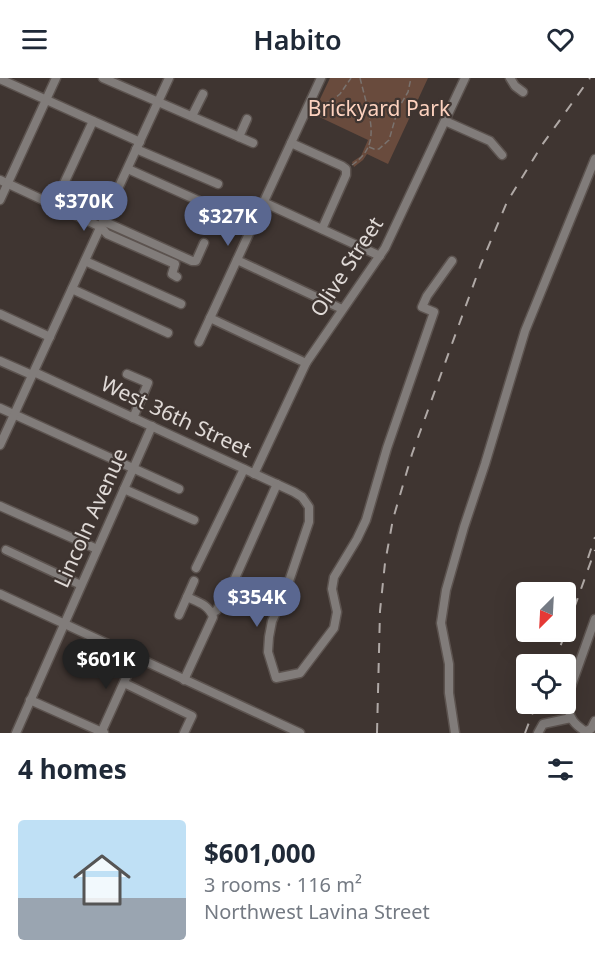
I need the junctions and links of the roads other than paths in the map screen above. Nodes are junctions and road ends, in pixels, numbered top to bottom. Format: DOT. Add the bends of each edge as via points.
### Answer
graph roads {
  1 [pos="56,78"];
  2 [pos="103,78"];
  3 [pos="169,78"];
  4 [pos="321,78"];
  5 [pos="465,78"];
  6 [pos="510,78"];
  7 [pos="0,79"];
  8 [pos="523,92"];
  9 [pos="203,94"];
  10 [pos="46,100"];
  11 [pos="158,102"];
  12 [pos="192,117"];
  13 [pos="247,119"];
  14 [pos="93,121"];
  15 [pos="445,121"];
  16 [pos="239,137"];
  17 [pos="253,143"];
  18 [pos="291,143"];
  19 [pos="138,146"];
  20 [pos="502,154"];
  21 [pos="595,159"];
  22 [pos="128,169"];
  23 [pos="4,182"];
  24 [pos="218,184"];
  25 [pos="0,200"];
  26 [pos="263,202"];
  27 [pos="208,205"];
  28 [pos="54,206"];
  29 [pos="102,224"];
  30 [pos="322,229"];
  31 [pos="204,243"];
  32 [pos="380,256"];
  33 [pos="237,260"];
  34 [pos="85,261"];
  35 [pos="452,261"];
  36 [pos="177,277"];
  37 [pos="72,289"];
  38 [pos="182,304"];
  39 [pos="342,309"];
  40 [pos="0,314"];
  41 [pos="210,318"];
  42 [pos="168,333"];
  43 [pos="50,337"];
  44 [pos="199,342"];
  45 [pos="0,361"];
  46 [pos="306,363"];
  47 [pos="33,373"];
  48 [pos="127,374"];
  49 [pos="0,408"];
  50 [pos="14,414"];
  51 [pos="133,417"];
  52 [pos="152,426"];
  53 [pos="0,445"];
  54 [pos="133,469"];
  55 [pos="244,469"];
  56 [pos="254,474"];
  57 [pos="278,484"];
  58 [pos="124,489"];
  59 [pos="179,489"];
  60 [pos="0,506"];
  61 [pos="194,520"];
  62 [pos="97,549"];
  63 [pos="6,550"];
  64 [pos="196,568"];
  65 [pos="194,581"];
  66 [pos="81,585"];
  67 [pos="232,585"];
  68 [pos="225,593"];
  69 [pos="0,594"];
  70 [pos="187,597"];
  71 [pos="212,614"];
  72 [pos="179,615"];
  73 [pos="595,619"];
  74 [pos="64,624"];
  75 [pos="135,658"];
  76 [pos="184,680"];
  77 [pos="124,683"];
  78 [pos="30,700"];
  79 [pos="571,718"];
  80 [pos="595,721"];
  81 [pos="282,729"];
  82 [pos="587,732"];
  83 [pos="16,733"];
  84 [pos="102,733"];
  85 [pos="184,733"];
  86 [pos="300,733"];
  87 [pos="455,733"];
  88 [pos="538,733"];
  1 -- 10 [label="street"];
  2 -- 11 [label="street"];
  3 -- 11 [label="street"];
  4 -- 18 [label="street"];
  5 -- 15 [label="street, Olive Street"];
  6 -- 8 [label="street"];
  7 -- 10 [label="street"];
  9 -- 12 [label="street"];
  10 -- 14 [label="street"];
  10 -- 23 [label="street"];
  11 -- 12 [label="street"];
  11 -- 19 [label="street"];
  12 -- 16 [label="street"];
  13 -- 16 [label="street"];
  14 -- 19 [label="street"];
  14 -- 28 [label="street"];
  15 -- 20 [label="street" via="490,141"];
  15 -- 32 [label="street, Olive Street"];
  16 -- 17 [label="street"];
  18 -- 26 [label="street"];
  18 -- 30 [label="street" via="346,170"];
  19 -- 22 [label="street"];
  19 -- 24 [label="street"];
  21 -- 87 [label="street" via="525,331 446,590 441,623"];
  22 -- 27 [label="street"];
  22 -- 29 [label="street"];
  23 -- 25 [label="street"];
  23 -- 28 [label="street"];
  26 -- 30 [label="street"];
  26 -- 33 [label="street"];
  28 -- 29 [label="street"];
  29 -- 31 [label="street" via="192,261 196,261"];
  29 -- 34 [label="street"];
  29 -- 36 [label="street" via="106,234 175,264 171,274"];
  30 -- 32 [label="street"];
  32 -- 39 [label="street, Olive Street"];
  33 -- 39 [label="street"];
  33 -- 41 [label="street"];
  34 -- 37 [label="street"];
  34 -- 38 [label="street"];
  35 -- 57 [label="street, West 36th Street" via="422,306 434,312 432,321 363,528 334,577 332,589 337,612 332,633 300,673 276,678 268,652 272,621 309,522 309,507 302,497"];
  37 -- 42 [label="street"];
  37 -- 43 [label="street"];
  39 -- 46 [label="street, Olive Street"];
  40 -- 43 [label="street"];
  41 -- 44 [label="street"];
  41 -- 46 [label="street"];
  43 -- 47 [label="street"];
  45 -- 47 [label="street, West 36th Street"];
  46 -- 56 [label="street, Olive Street"];
  47 -- 50 [label="street"];
  47 -- 51 [label="street, West 36th Street"];
  48 -- 51 [label="street" via="148,383"];
  49 -- 50 [label="street"];
  50 -- 53 [label="street"];
  50 -- 54 [label="street"];
  51 -- 52 [label="street, West 36th Street"];
  52 -- 54 [label="street, Lincoln Avenue"];
  52 -- 55 [label="street, West 36th Street"];
  54 -- 58 [label="street, Lincoln Avenue"];
  54 -- 59 [label="street"];
  55 -- 56 [label="street, West 36th Street"];
  55 -- 64 [label="street"];
  56 -- 57 [label="street, West 36th Street"];
  57 -- 67 [label="street"];
  58 -- 61 [label="street"];
  58 -- 62 [label="street, Lincoln Avenue"];
  60 -- 62 [label="street"];
  62 -- 66 [label="street, Lincoln Avenue"];
  63 -- 66 [label="street"];
  65 -- 70 [label="street"];
  66 -- 74 [label="street, Lincoln Avenue"];
  68 -- 71 [label="street"];
  69 -- 74 [label="street"];
  70 -- 71 [label="street" via="206,606"];
  70 -- 72 [label="street"];
  71 -- 76 [label="street"];
  73 -- 79 [label="street" via="569,692"];
  74 -- 75 [label="street"];
  74 -- 78 [label="street, Lincoln Avenue"];
  75 -- 76 [label="street"];
  75 -- 77 [label="street"];
  76 -- 81 [label="street"];
  77 -- 84 [label="street"];
  77 -- 85 [label="street" via="192,716"];
  78 -- 83 [label="street, Lincoln Avenue"];
  78 -- 84 [label="street"];
  79 -- 82 [label="street"];
  79 -- 88 [label="street" via="543,724"];
  80 -- 82 [label="street"];
  81 -- 86 [label="street"];
}
